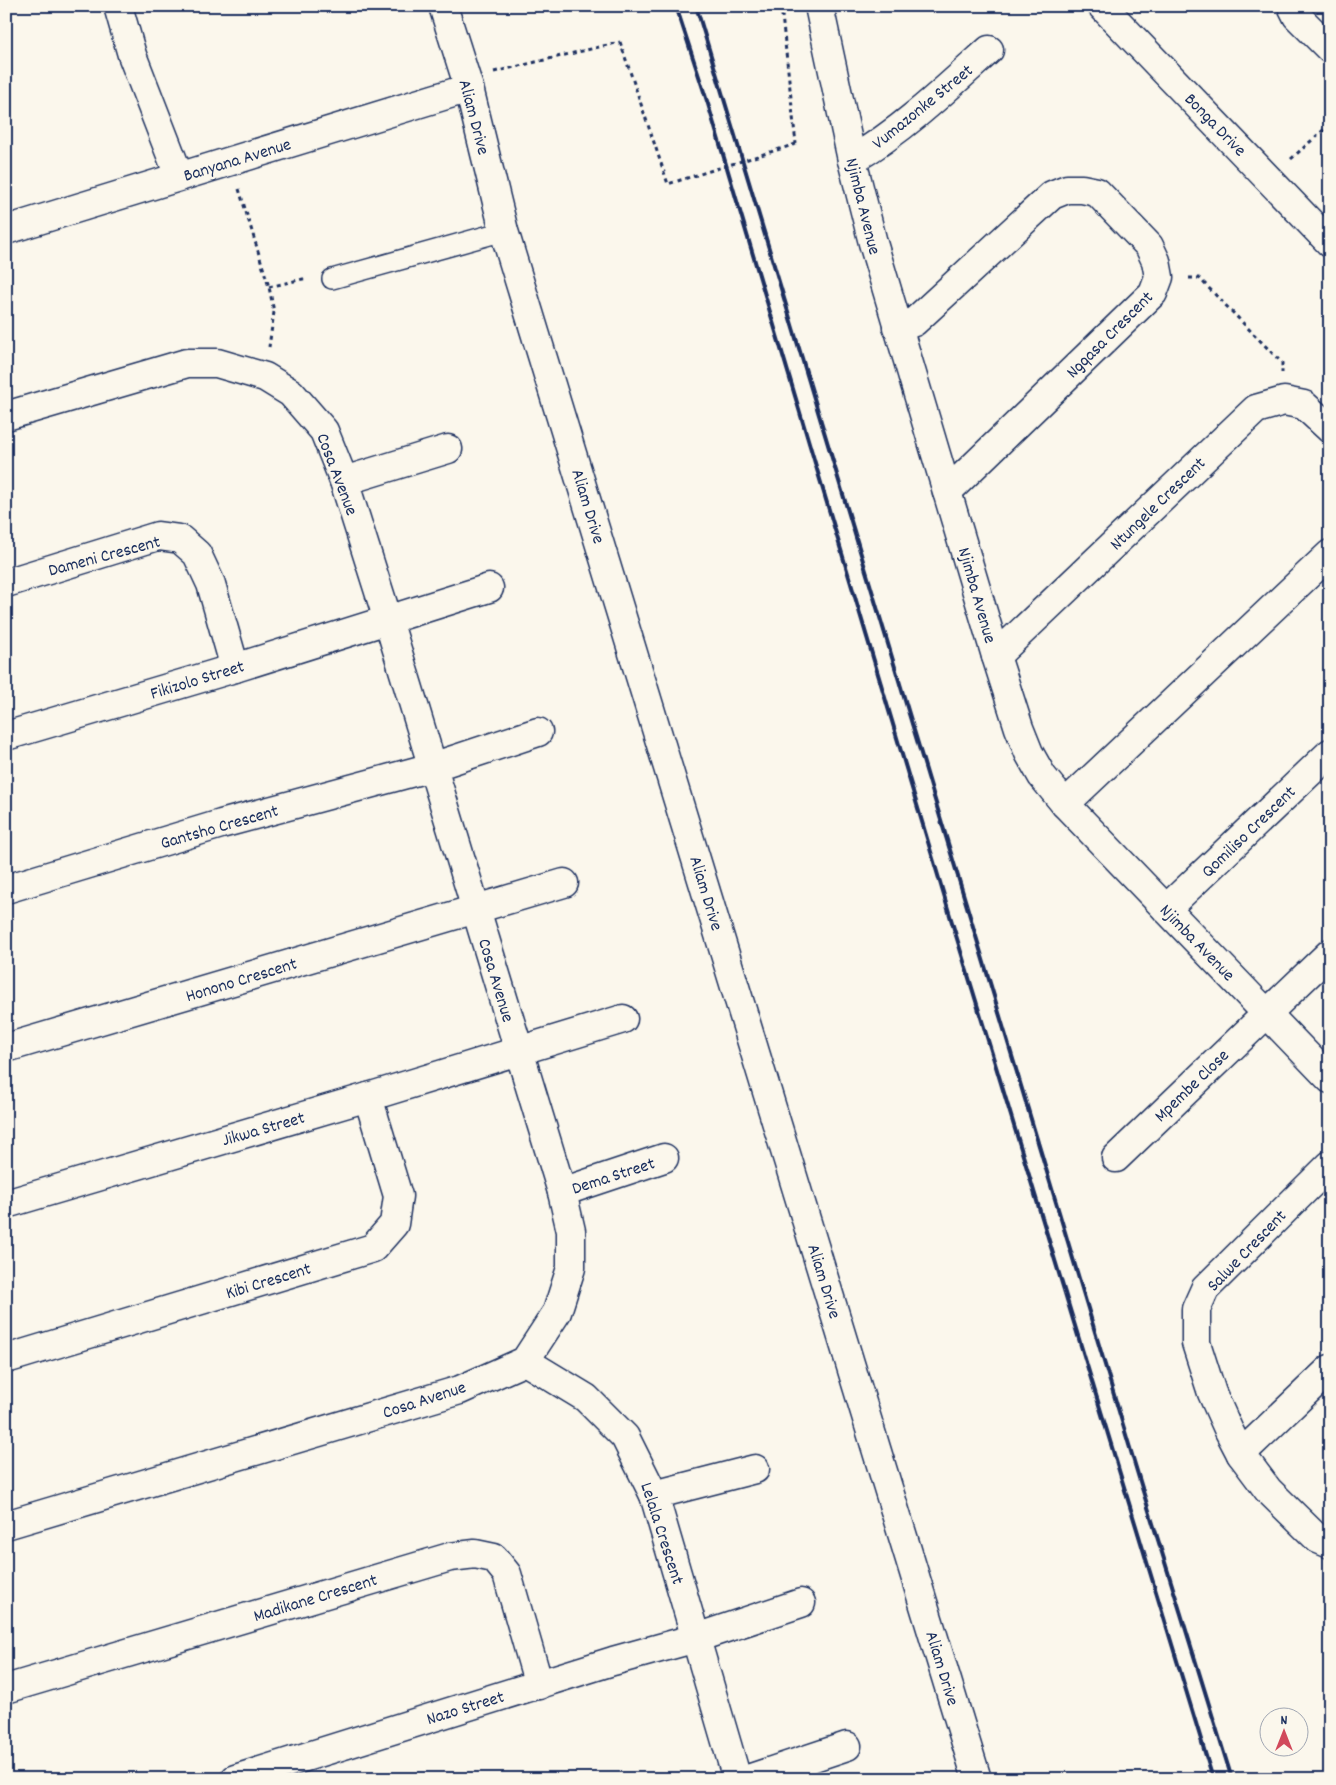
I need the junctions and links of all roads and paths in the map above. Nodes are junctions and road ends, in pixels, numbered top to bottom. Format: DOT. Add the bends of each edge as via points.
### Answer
graph roads {
  1 [pos="118,6"];
  2 [pos="443,6"];
  3 [pos="781,6"];
  4 [pos="819,6"];
  5 [pos="1102,6"];
  6 [pos="1292,6"];
  7 [pos="1330,48"];
  8 [pos="989,50"];
  9 [pos="491,73"];
  10 [pos="469,88"];
  11 [pos="1330,124"];
  12 [pos="852,160"];
  13 [pos="230,161"];
  14 [pos="179,176"];
  15 [pos="1270,179"];
  16 [pos="6,230"];
  17 [pos="504,231"];
  18 [pos="1330,242"];
  19 [pos="1159,277"];
  20 [pos="332,279"];
  21 [pos="270,286"];
  22 [pos="897,327"];
  23 [pos="265,377"];
  24 [pos="1284,401"];
  25 [pos="6,416"];
  26 [pos="1330,429"];
  27 [pos="448,448"];
  28 [pos="344,481"];
  29 [pos="947,492"];
  30 [pos="1330,554"];
  31 [pos="6,583"];
  32 [pos="489,588"];
  33 [pos="388,620"];
  34 [pos="996,656"];
  35 [pos="235,668"];
  36 [pos="538,732"];
  37 [pos="6,736"];
  38 [pos="1330,753"];
  39 [pos="432,767"];
  40 [pos="1065,804"];
  41 [pos="564,883"];
  42 [pos="6,889"];
  43 [pos="475,909"];
  44 [pos="1166,909"];
  45 [pos="1330,953"];
  46 [pos="1267,1013"];
  47 [pos="623,1019"];
  48 [pos="6,1048"];
  49 [pos="519,1051"];
  50 [pos="1330,1078"];
  51 [pos="368,1097"];
  52 [pos="664,1158"];
  53 [pos="1116,1158"];
  54 [pos="1330,1165"];
  55 [pos="562,1192"];
  56 [pos="6,1204"];
  57 [pos="6,1359"];
  58 [pos="525,1361"];
  59 [pos="1330,1369"];
  60 [pos="1241,1454"];
  61 [pos="755,1470"];
  62 [pos="654,1495"];
  63 [pos="6,1525"];
  64 [pos="1330,1544"];
  65 [pos="801,1603"];
  66 [pos="696,1638"];
  67 [pos="539,1685"];
  68 [pos="6,1689"];
  69 [pos="847,1746"];
  70 [pos="235,1779"];
  71 [pos="737,1779"];
  72 [pos="748,1779"];
  73 [pos="977,1779"];
  1 -- 14 [label="street" via="132,55"];
  2 -- 10 [label="street, Aliam Drive"];
  3 -- 9 [label="path, bridge" via="796,144 668,184 620,42"];
  4 -- 12 [label="street, Njimba Avenue"];
  5 -- 15 [label="street, Bonga Drive"];
  6 -- 7 [label="street" via="1297,16"];
  8 -- 12 [label="street, Vumazonke Street" via="914,118"];
  10 -- 13 [label="street, Banyana Avenue"];
  10 -- 17 [label="street, Aliam Drive"];
  11 -- 15 [label="path"];
  12 -- 22 [label="street, Njimba Avenue"];
  13 -- 14 [label="street, Banyana Avenue"];
  13 -- 21 [label="path"];
  14 -- 16 [label="street, Banyana Avenue"];
  15 -- 18 [label="street, Bonga Drive"];
  17 -- 20 [label="lane"];
  17 -- 73 [label="street, Aliam Drive"];
  19 -- 22 [label="street, Ngqasa Crescent" via="1149,246 1097,192 1067,188 1052,195 914,322"];
  19 -- 24 [label="path" via="1199,278 1282,363"];
  19 -- 29 [label="street, Ngqasa Crescent" via="1154,293"];
  20 -- 21 [label="path" via="316,276"];
  21 -- 23 [label="path" via="274,312"];
  22 -- 29 [label="street, Njimba Avenue"];
  23 -- 25 [label="street, Cosa Avenue" via="217,363 187,363"];
  23 -- 28 [label="street, Cosa Avenue" via="291,393 324,431"];
  24 -- 26 [label="street" via="1304,405"];
  24 -- 34 [label="street, Ntungele Crescent" via="1256,409"];
  27 -- 28 [label="street"];
  28 -- 33 [label="street, Cosa Avenue"];
  29 -- 34 [label="street, Njimba Avenue"];
  30 -- 40 [label="street"];
  31 -- 35 [label="street, Dameni Crescent" via="158,536 180,539 197,554 211,584"];
  32 -- 33 [label="street"];
  33 -- 35 [label="street, Fikizolo Street"];
  33 -- 39 [label="street, Cosa Avenue"];
  34 -- 40 [label="street, Njimba Avenue" via="1029,753 1042,776"];
  35 -- 37 [label="street, Fikizolo Street"];
  36 -- 39 [label="street"];
  38 -- 44 [label="street, Qomiliso Crescent"];
  39 -- 42 [label="street, Gantsho Crescent" via="220,824"];
  39 -- 43 [label="street, Cosa Avenue"];
  40 -- 44 [label="street, Njimba Avenue"];
  41 -- 43 [label="street"];
  43 -- 48 [label="street, Honono Crescent"];
  43 -- 49 [label="street, Cosa Avenue"];
  44 -- 46 [label="street, Njimba Avenue"];
  45 -- 46 [label="street"];
  46 -- 50 [label="street, Njimba Avenue"];
  46 -- 53 [label="street, Mpembe Close"];
  47 -- 49 [label="street"];
  49 -- 51 [label="street, Jikwa Street"];
  49 -- 55 [label="street, Cosa Avenue"];
  51 -- 56 [label="street, Jikwa Street"];
  51 -- 57 [label="street, Kibi Crescent" via="398,1196 394,1224 373,1248"];
  52 -- 55 [label="street, Dema Street"];
  54 -- 60 [label="street, Salwe Crescent" via="1205,1289 1196,1309 1196,1343 1212,1393"];
  55 -- 58 [label="street, Cosa Avenue" via="571,1231 571,1268 557,1312"];
  58 -- 62 [label="street, Lelala Crescent" via="586,1398 619,1431"];
  58 -- 63 [label="street, Cosa Avenue" via="460,1390"];
  59 -- 60 [label="street"];
  60 -- 64 [label="street, Salwe Crescent" via="1268,1490 1318,1539"];
  61 -- 62 [label="street"];
  62 -- 66 [label="street, Lelala Crescent"];
  65 -- 66 [label="street"];
  66 -- 67 [label="street, Nazo Street"];
  66 -- 71 [label="street, Lelala Crescent"];
  67 -- 68 [label="street, Madikane Crescent" via="507,1574 494,1558 475,1554 450,1557"];
  67 -- 70 [label="street, Nazo Street"];
  69 -- 72 [label="street"];
}
